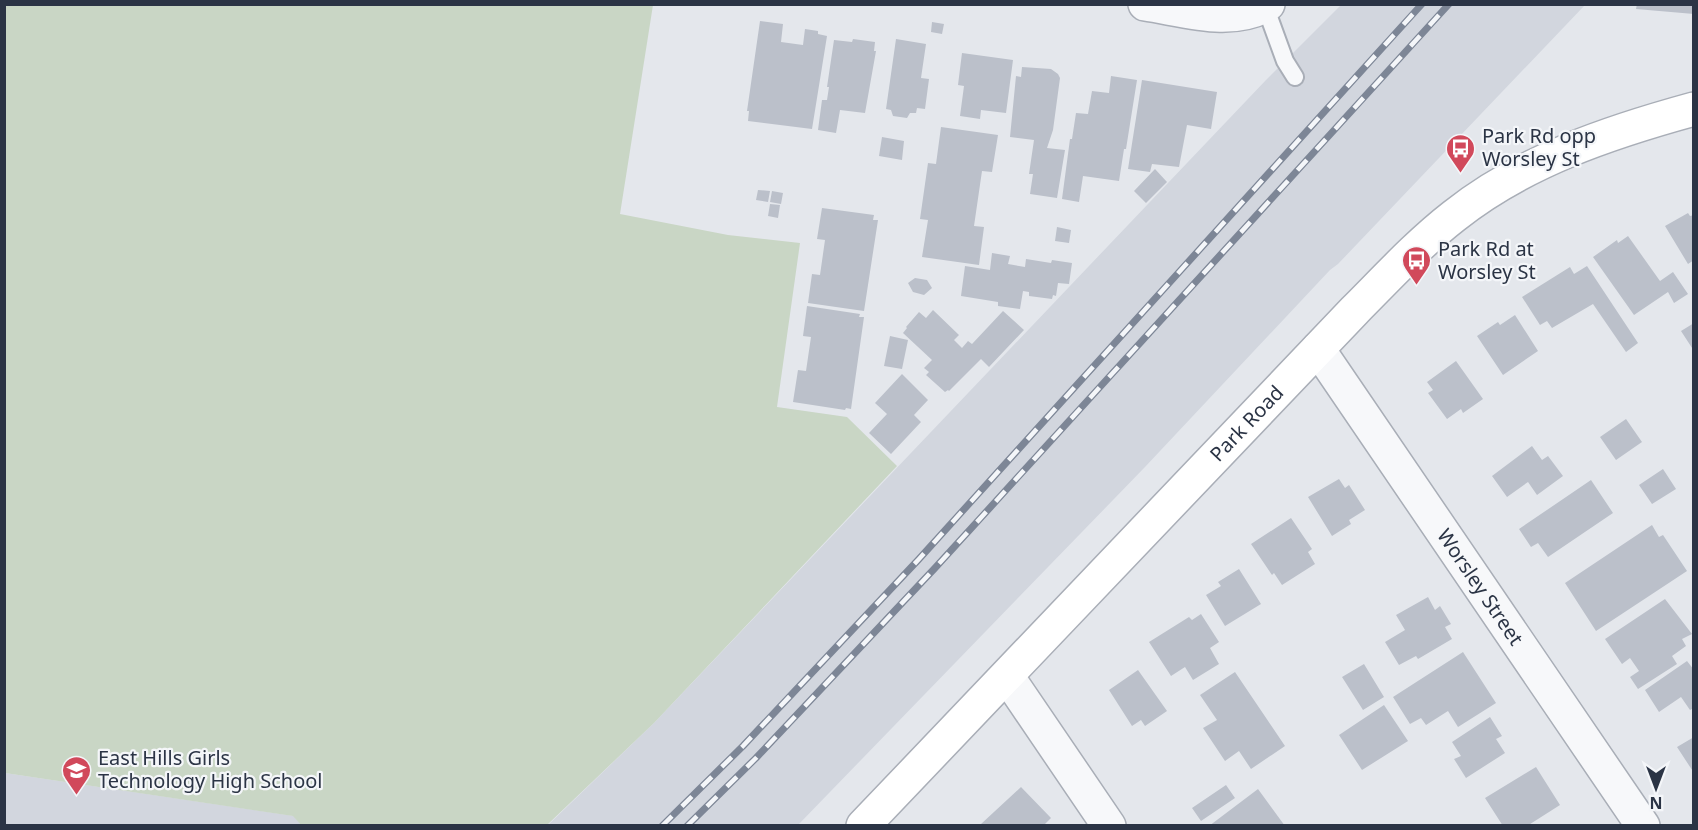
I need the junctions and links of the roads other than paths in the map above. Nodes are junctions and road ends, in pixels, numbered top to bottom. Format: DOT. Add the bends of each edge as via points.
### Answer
graph roads {
  1 [pos="1145,4"];
  2 [pos="1267,5"];
  3 [pos="1295,77"];
  4 [pos="1694,109"];
  5 [pos="1318,350"];
  6 [pos="1007,676"];
  7 [pos="863,825"];
  8 [pos="1109,825"];
  9 [pos="1643,825"];
  1 -- 2 [label="street" via="1233,16"];
  2 -- 3 [label="lane" via="1285,61"];
  4 -- 5 [label="main road, Park Road" via="1641,123 1574,148 1474,201 1403,262"];
  5 -- 6 [label="main road, Park Road"];
  5 -- 9 [label="street, Worsley Street"];
  6 -- 7 [label="main road, Park Road"];
  6 -- 8 [label="street"];
}
